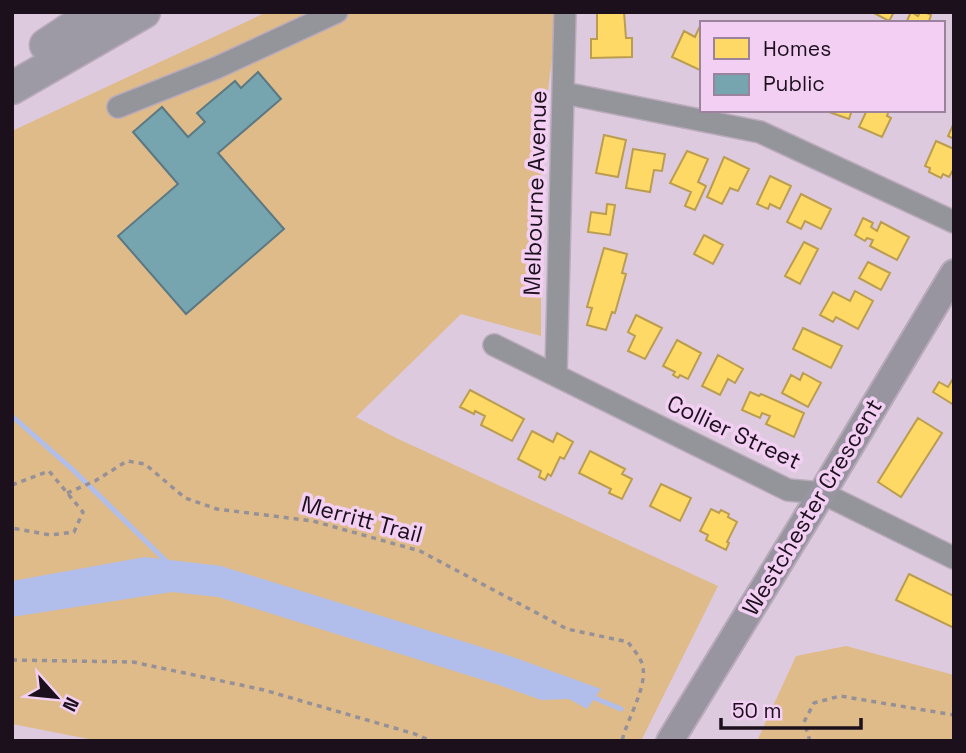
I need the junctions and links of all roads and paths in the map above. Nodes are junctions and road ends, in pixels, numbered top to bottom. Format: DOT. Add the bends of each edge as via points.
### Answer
graph roads {
  1 [pos="96,12"];
  2 [pos="144,12"];
  3 [pos="337,12"];
  4 [pos="565,12"];
  5 [pos="12,67"];
  6 [pos="12,88"];
  7 [pos="564,93"];
  8 [pos="118,107"];
  9 [pos="954,222"];
  10 [pos="954,273"];
  11 [pos="494,345"];
  12 [pos="556,374"];
  13 [pos="12,485"];
  14 [pos="67,493"];
  15 [pos="822,493"];
  16 [pos="12,528"];
  17 [pos="954,558"];
  18 [pos="12,660"];
  19 [pos="954,715"];
  20 [pos="431,741"];
  21 [pos="622,741"];
  22 [pos="670,741"];
  23 [pos="810,741"];
  1 -- 5 [label="highway"];
  2 -- 6 [label="highway"];
  3 -- 8 [label="street"];
  4 -- 7 [label="street, Melbourne Avenue"];
  7 -- 9 [label="street" via="760,132"];
  7 -- 12 [label="street, Melbourne Avenue"];
  10 -- 15 [label="main road, Westchester Crescent"];
  11 -- 12 [label="street, Collier Street"];
  12 -- 15 [label="street, Collier Street" via="788,490"];
  13 -- 14 [label="path" via="49,471"];
  14 -- 16 [label="path" via="83,512 74,532 50,535"];
  14 -- 21 [label="path, Merritt Trail" via="127,461 145,464 195,502 313,521 420,551 567,629 628,642 642,662 643,681"];
  15 -- 17 [label="street, Collier Street"];
  15 -- 22 [label="main road, Westchester Crescent"];
  18 -- 20 [label="path" via="134,662 264,690"];
  19 -- 23 [label="path" via="840,696 814,703 804,722"];
}
